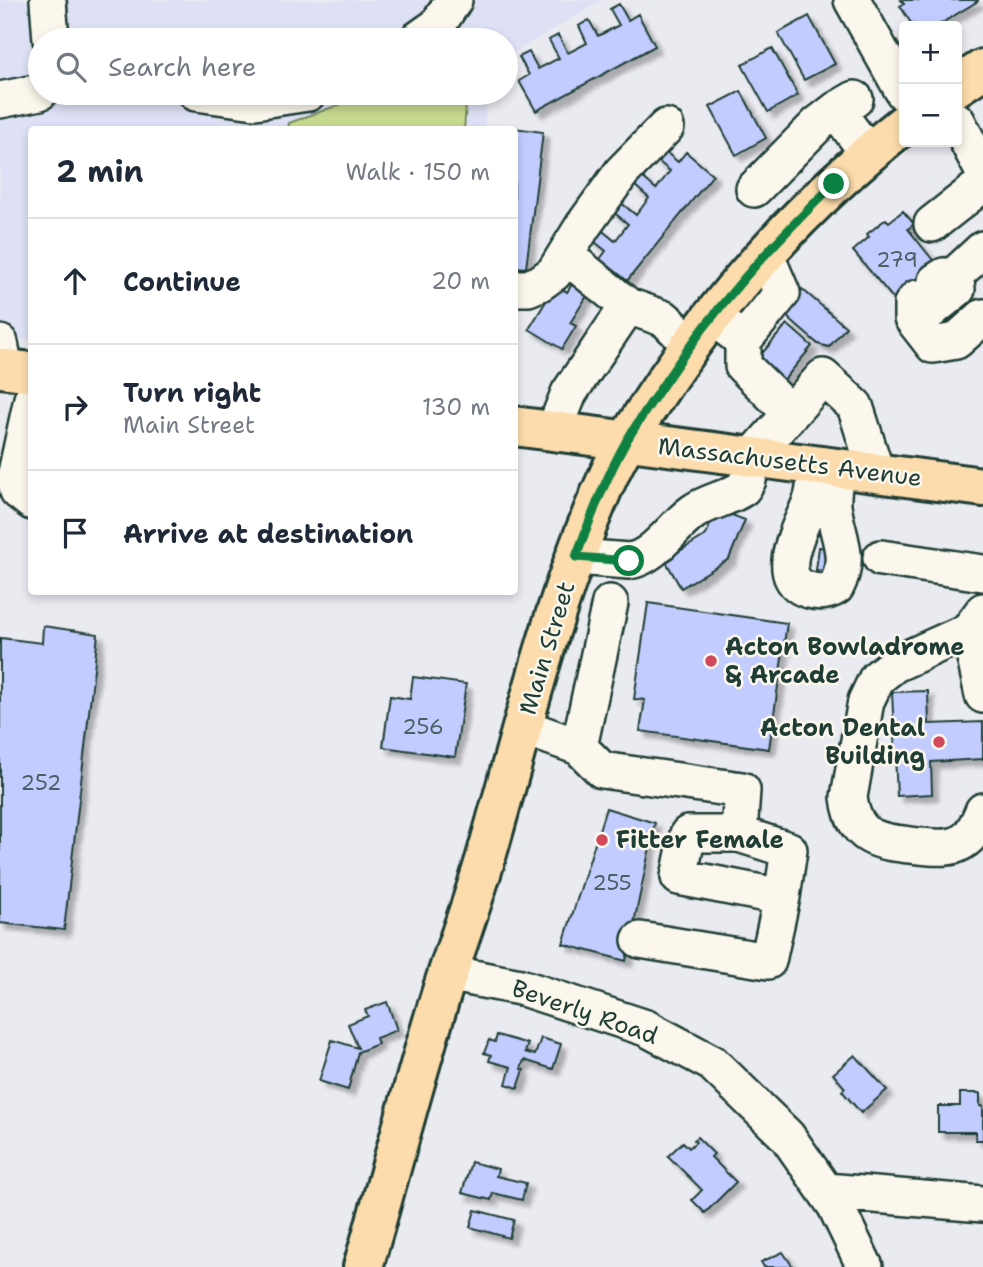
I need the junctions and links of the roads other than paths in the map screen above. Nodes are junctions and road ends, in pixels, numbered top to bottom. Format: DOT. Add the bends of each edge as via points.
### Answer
graph roads {
  1 [pos="48,0"];
  2 [pos="454,0"];
  3 [pos="852,0"];
  4 [pos="50,28"];
  5 [pos="434,28"];
  6 [pos="983,69"];
  7 [pos="899,84"];
  8 [pos="960,84"];
  9 [pos="28,94"];
  10 [pos="0,100"];
  11 [pos="666,127"];
  12 [pos="899,128"];
  13 [pos="962,131"];
  14 [pos="868,153"];
  15 [pos="983,171"];
  16 [pos="983,184"];
  17 [pos="754,189"];
  18 [pos="932,224"];
  19 [pos="983,249"];
  20 [pos="765,253"];
  21 [pos="565,255"];
  22 [pos="518,288"];
  23 [pos="628,306"];
  24 [pos="983,317"];
  25 [pos="701,330"];
  26 [pos="743,341"];
  27 [pos="19,380"];
  28 [pos="791,413"];
  29 [pos="518,426"];
  30 [pos="554,431"];
  31 [pos="626,441"];
  32 [pos="753,456"];
  33 [pos="876,472"];
  34 [pos="983,486"];
  35 [pos="28,499"];
  36 [pos="576,557"];
  37 [pos="881,558"];
  38 [pos="983,573"];
  39 [pos="610,603"];
  40 [pos="978,619"];
  41 [pos="983,695"];
  42 [pos="523,727"];
  43 [pos="579,747"];
  44 [pos="983,811"];
  45 [pos="739,834"];
  46 [pos="782,897"];
  47 [pos="640,940"];
  48 [pos="447,973"];
  49 [pos="826,1191"];
  50 [pos="983,1204"];
  51 [pos="363,1267"];
  52 [pos="865,1267"];
  1 -- 4 [label="street"];
  2 -- 5 [label="street"];
  3 -- 7 [label="street"];
  6 -- 8 [label="main road"];
  9 -- 10 [label="street"];
  11 -- 21 [label="street" via="622,172"];
  12 -- 14 [label="main road, Main Street"];
  13 -- 15 [label="street"];
  14 -- 17 [label="street" via="846,105 818,124"];
  14 -- 20 [label="main road, Main Street"];
  16 -- 18 [label="street"];
  19 -- 24 [label="street" via="930,293 933,345 956,341"];
  20 -- 25 [label="main road, Main Street"];
  20 -- 26 [label="street" via="782,293"];
  21 -- 22 [label="street" via="540,283"];
  21 -- 23 [label="street"];
  23 -- 25 [label="street"];
  23 -- 30 [label="street" via="569,393"];
  25 -- 26 [label="street"];
  25 -- 31 [label="main road, Main Street"];
  26 -- 28 [label="street" via="743,366"];
  27 -- 35 [label="street" via="15,478 18,491"];
  28 -- 32 [label="street"];
  28 -- 33 [label="street" via="823,377 855,406"];
  29 -- 30 [label="main road, Massachusetts Avenue"];
  30 -- 31 [label="main road, Massachusetts Avenue"];
  31 -- 32 [label="main road, Massachusetts Avenue"];
  31 -- 36 [label="main road, Main Street"];
  32 -- 33 [label="main road, Massachusetts Avenue"];
  32 -- 36 [label="street" via="743,488 691,514 646,555 629,561"];
  33 -- 34 [label="main road, Massachusetts Avenue"];
  36 -- 42 [label="main road, Main Street"];
  37 -- 38 [label="street"];
  39 -- 43 [label="street"];
  40 -- 41 [label="street" via="973,648"];
  40 -- 44 [label="street" via="951,640 895,664 877,678 864,710 849,797 859,827 888,843 959,844 969,837"];
  42 -- 43 [label="street"];
  42 -- 48 [label="main road, Main Street"];
  43 -- 45 [label="street" via="602,770 742,790"];
  45 -- 46 [label="street" via="789,850"];
  45 -- 46 [label="street" via="688,834 679,877"];
  46 -- 47 [label="street" via="768,961"];
  48 -- 49 [label="street, Beverly Road" via="520,987 646,1028 712,1063 787,1136"];
  48 -- 51 [label="main road, Main Street"];
  49 -- 50 [label="street"];
  49 -- 52 [label="street, Beverly Road"];
}
